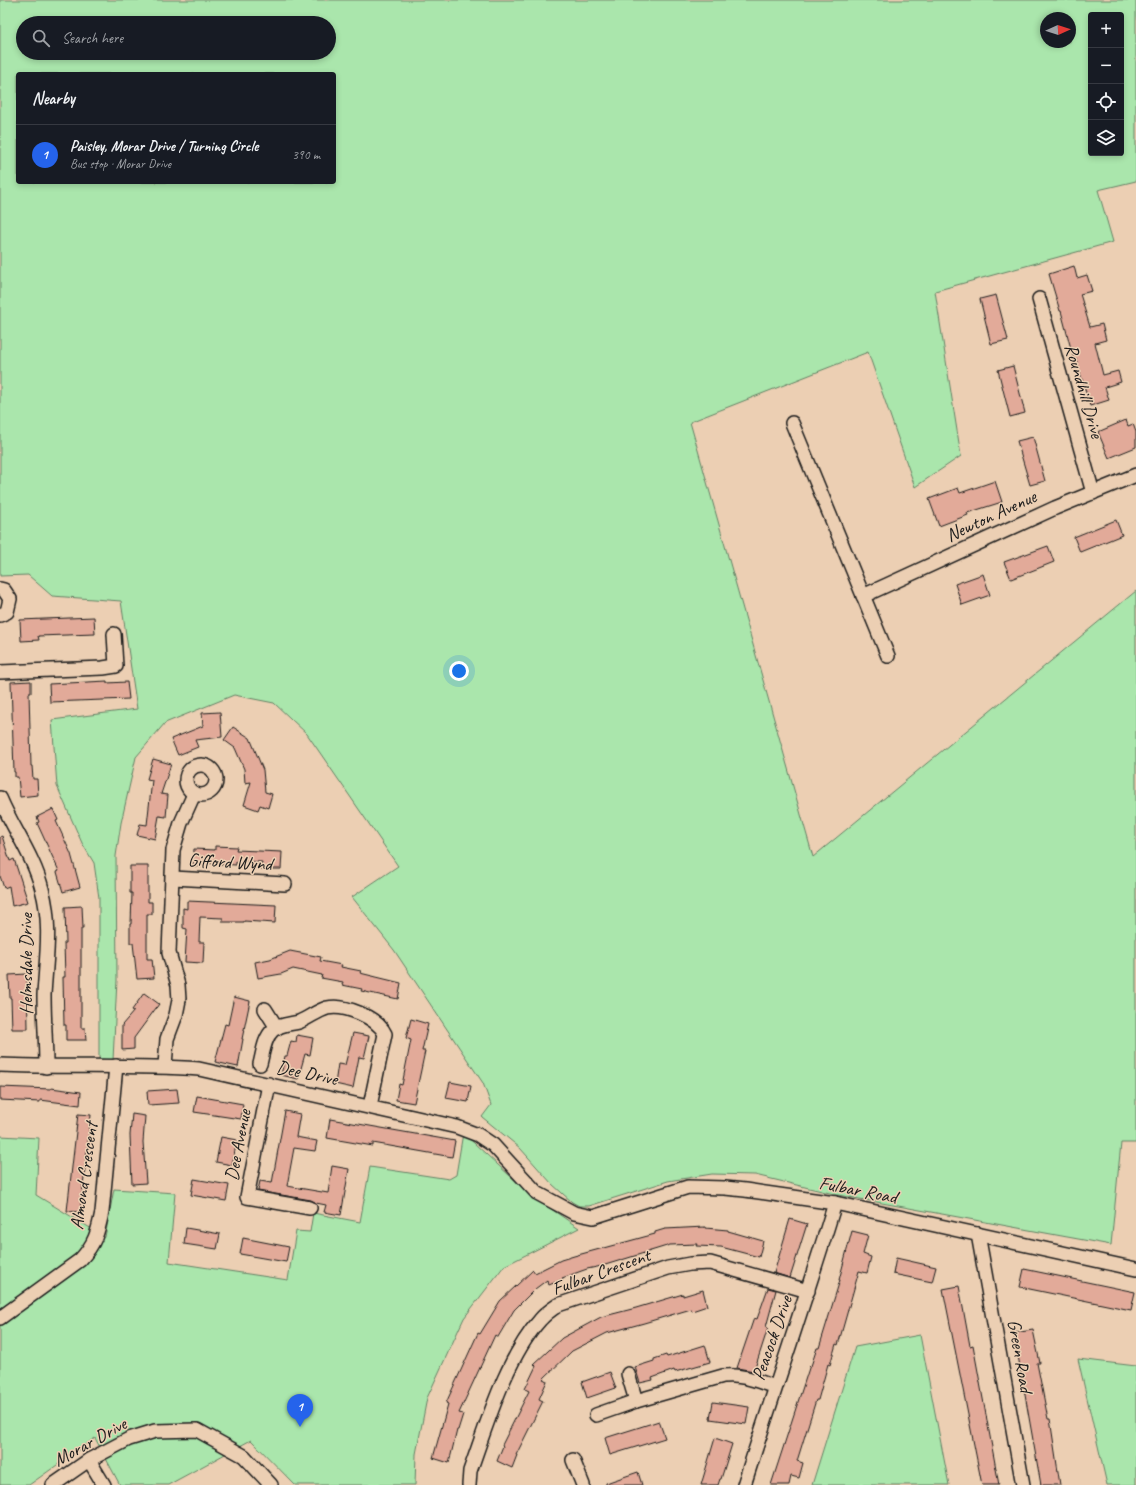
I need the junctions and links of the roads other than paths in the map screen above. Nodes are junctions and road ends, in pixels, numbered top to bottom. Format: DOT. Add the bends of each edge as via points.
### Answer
graph roads {
  1 [pos="1039,299"];
  2 [pos="792,423"];
  3 [pos="1136,475"];
  4 [pos="1093,493"];
  5 [pos="0,588"];
  6 [pos="863,596"];
  7 [pos="0,615"];
  8 [pos="114,634"];
  9 [pos="888,656"];
  10 [pos="0,672"];
  11 [pos="194,794"];
  12 [pos="0,798"];
  13 [pos="172,878"];
  14 [pos="286,884"];
  15 [pos="265,1009"];
  16 [pos="277,1028"];
  17 [pos="260,1064"];
  18 [pos="0,1065"];
  19 [pos="116,1066"];
  20 [pos="165,1066"];
  21 [pos="46,1067"];
  22 [pos="269,1084"];
  23 [pos="370,1106"];
  24 [pos="835,1203"];
  25 [pos="310,1208"];
  26 [pos="574,1213"];
  27 [pos="978,1234"];
  28 [pos="1136,1269"];
  29 [pos="808,1291"];
  30 [pos="0,1318"];
  31 [pos="628,1374"];
  32 [pos="775,1387"];
  33 [pos="636,1401"];
  34 [pos="596,1415"];
  35 [pos="89,1460"];
  36 [pos="573,1460"];
  37 [pos="53,1485"];
  38 [pos="104,1485"];
  39 [pos="271,1485"];
  40 [pos="468,1485"];
  41 [pos="583,1485"];
  42 [pos="744,1485"];
  43 [pos="1023,1485"];
  1 -- 4 [label="street, Roundhill Drive"];
  2 -- 6 [label="street"];
  3 -- 4 [label="street, Newton Avenue"];
  4 -- 6 [label="street, Newton Avenue"];
  5 -- 7 [label="street" via="10,599 7,612"];
  6 -- 9 [label="street"];
  8 -- 10 [label="street" via="116,666"];
  11 -- 13 [label="street, Gifford Wynd" via="173,850"];
  12 -- 21 [label="street, Helmsdale Drive" via="37,873 46,912"];
  13 -- 14 [label="street, Gifford Wynd"];
  13 -- 20 [label="street, Gifford Wynd" via="169,953 178,985 179,1000 168,1039"];
  15 -- 16 [label="street"];
  16 -- 17 [label="street" via="267,1039"];
  16 -- 23 [label="street" via="304,1020 324,1009 338,1007 378,1022 385,1034"];
  18 -- 21 [label="street, Dee Drive"];
  19 -- 20 [label="street, Dee Drive"];
  19 -- 21 [label="street, Dee Drive"];
  19 -- 30 [label="street, Almond Crescent" via="102,1212 94,1243 80,1260"];
  20 -- 22 [label="street, Dee Drive" via="199,1069"];
  22 -- 23 [label="street, Dee Drive"];
  22 -- 25 [label="street, Dee Avenue" via="247,1197"];
  23 -- 26 [label="street, Dee Drive" via="457,1127 478,1135 493,1146 537,1193"];
  24 -- 26 [label="street, Fulbar Road" via="745,1190 688,1187 593,1217"];
  24 -- 27 [label="street, Fulbar Road"];
  24 -- 29 [label="street, Peacock Drive"];
  27 -- 28 [label="street, Fulbar Road"];
  27 -- 43 [label="street, Green Road"];
  29 -- 32 [label="street, Peacock Drive"];
  29 -- 40 [label="street, Fulbar Crescent" via="710,1263 690,1264 668,1268 558,1305 540,1320 528,1335 502,1384 470,1472"];
  31 -- 33 [label="street"];
  32 -- 33 [label="street" via="732,1375"];
  32 -- 42 [label="street, Peacock Drive"];
  33 -- 34 [label="street"];
  35 -- 37 [label="street, Morar Drive"];
  35 -- 38 [label="street"];
  35 -- 39 [label="street, Morar Drive" via="129,1439 155,1431 197,1430 244,1456"];
  36 -- 41 [label="street"];
}
